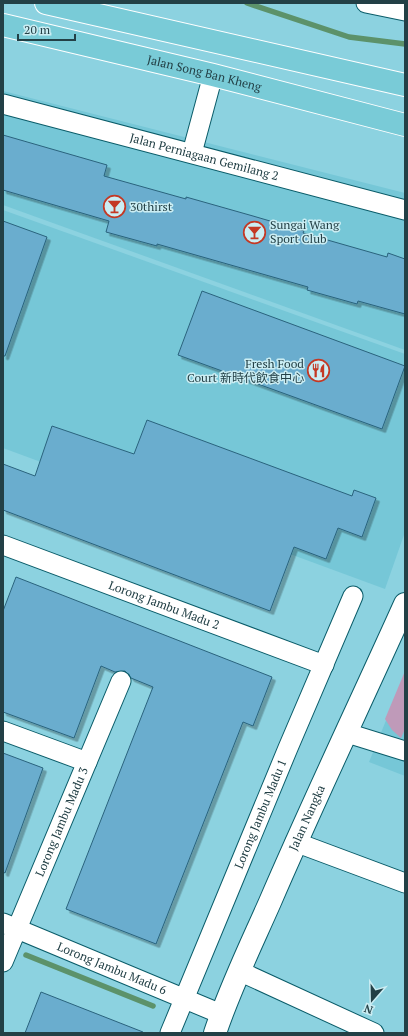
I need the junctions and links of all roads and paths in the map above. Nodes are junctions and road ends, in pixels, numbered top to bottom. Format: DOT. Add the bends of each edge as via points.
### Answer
graph roads {
  1 [pos="46,3"];
  2 [pos="366,3"];
  3 [pos="405,11"];
  4 [pos="3,25"];
  5 [pos="213,75"];
  6 [pos="405,85"];
  7 [pos="3,104"];
  8 [pos="405,125"];
  9 [pos="192,154"];
  10 [pos="405,210"];
  11 [pos="3,545"];
  12 [pos="353,596"];
  13 [pos="405,604"];
  14 [pos="324,665"];
  15 [pos="121,681"];
  16 [pos="3,731"];
  17 [pos="347,734"];
  18 [pos="405,750"];
  19 [pos="87,762"];
  20 [pos="296,842"];
  21 [pos="405,883"];
  22 [pos="10,925"];
  23 [pos="3,962"];
  24 [pos="239,972"];
  25 [pos="184,998"];
  26 [pos="218,1024"];
  27 [pos="170,1033"];
  28 [pos="374,1033"];
  1 -- 6 [label="main road"];
  2 -- 3 [label="street"];
  4 -- 5 [label="main road, Jalan Song Ban Kheng"];
  5 -- 8 [label="main road, Jalan Song Ban Kheng"];
  5 -- 9 [label="street"];
  7 -- 9 [label="street, Jalan Perniagaan Gemilang 2"];
  9 -- 10 [label="street, Jalan Perniagaan Gemilang 2"];
  11 -- 14 [label="street, Lorong Jambu Madu 2"];
  12 -- 14 [label="street, Lorong Jambu Madu 1"];
  13 -- 17 [label="street, Jalan Nangka"];
  14 -- 25 [label="street, Lorong Jambu Madu 1"];
  15 -- 19 [label="street, Lorong Jambu Madu 3"];
  16 -- 19 [label="street"];
  17 -- 18 [label="street"];
  17 -- 20 [label="street, Jalan Nangka"];
  19 -- 22 [label="street, Lorong Jambu Madu 3"];
  20 -- 21 [label="street"];
  20 -- 24 [label="street, Jalan Nangka"];
  22 -- 23 [label="street, Lorong Jambu Madu 3"];
  22 -- 25 [label="street, Lorong Jambu Madu 6"];
  24 -- 26 [label="street, Jalan Nangka"];
  24 -- 28 [label="street"];
  25 -- 26 [label="street, Lorong Jambu Madu 6"];
  25 -- 27 [label="street, Lorong Jambu Madu 1"];
}
